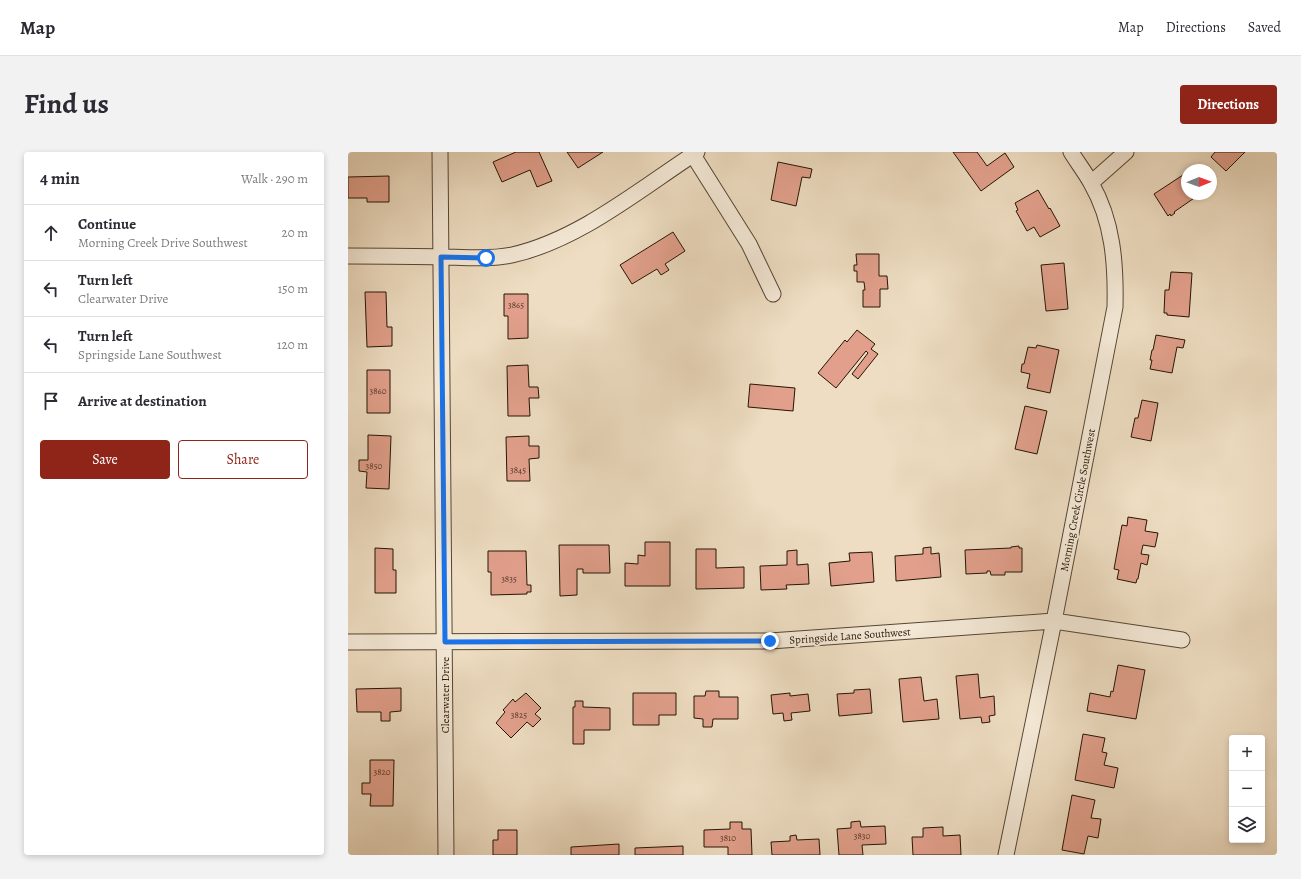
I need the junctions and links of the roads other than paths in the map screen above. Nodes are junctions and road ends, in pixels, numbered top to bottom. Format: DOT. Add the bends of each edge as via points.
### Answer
graph roads {
  1 [pos="440,152"];
  2 [pos="1070,152"];
  3 [pos="1126,152"];
  4 [pos="695,153"];
  5 [pos="1091,183"];
  6 [pos="348,256"];
  7 [pos="441,257"];
  8 [pos="773,294"];
  9 [pos="1054,621"];
  10 [pos="1182,640"];
  11 [pos="348,642"];
  12 [pos="445,642"];
  13 [pos="446,855"];
  14 [pos="1006,855"];
  1 -- 7 [label="street, Clearwater Drive"];
  2 -- 5 [label="street, Morning Creek Circle Southwest"];
  3 -- 5 [label="street"];
  4 -- 7 [label="street" via="610,212 537,247 512,255 486,258"];
  4 -- 8 [label="street" via="749,244"];
  5 -- 9 [label="street, Morning Creek Circle Southwest" via="1104,214 1112,244 1116,275 1115,307"];
  6 -- 7 [label="street"];
  7 -- 12 [label="street, Clearwater Drive"];
  9 -- 10 [label="street, Springside Lane Southwest"];
  9 -- 12 [label="street, Springside Lane Southwest" via="770,641"];
  9 -- 14 [label="street, Morning Creek Circle Southwest"];
  11 -- 12 [label="street, Springside Lane Southwest"];
  12 -- 13 [label="street, Clearwater Drive"];
}
